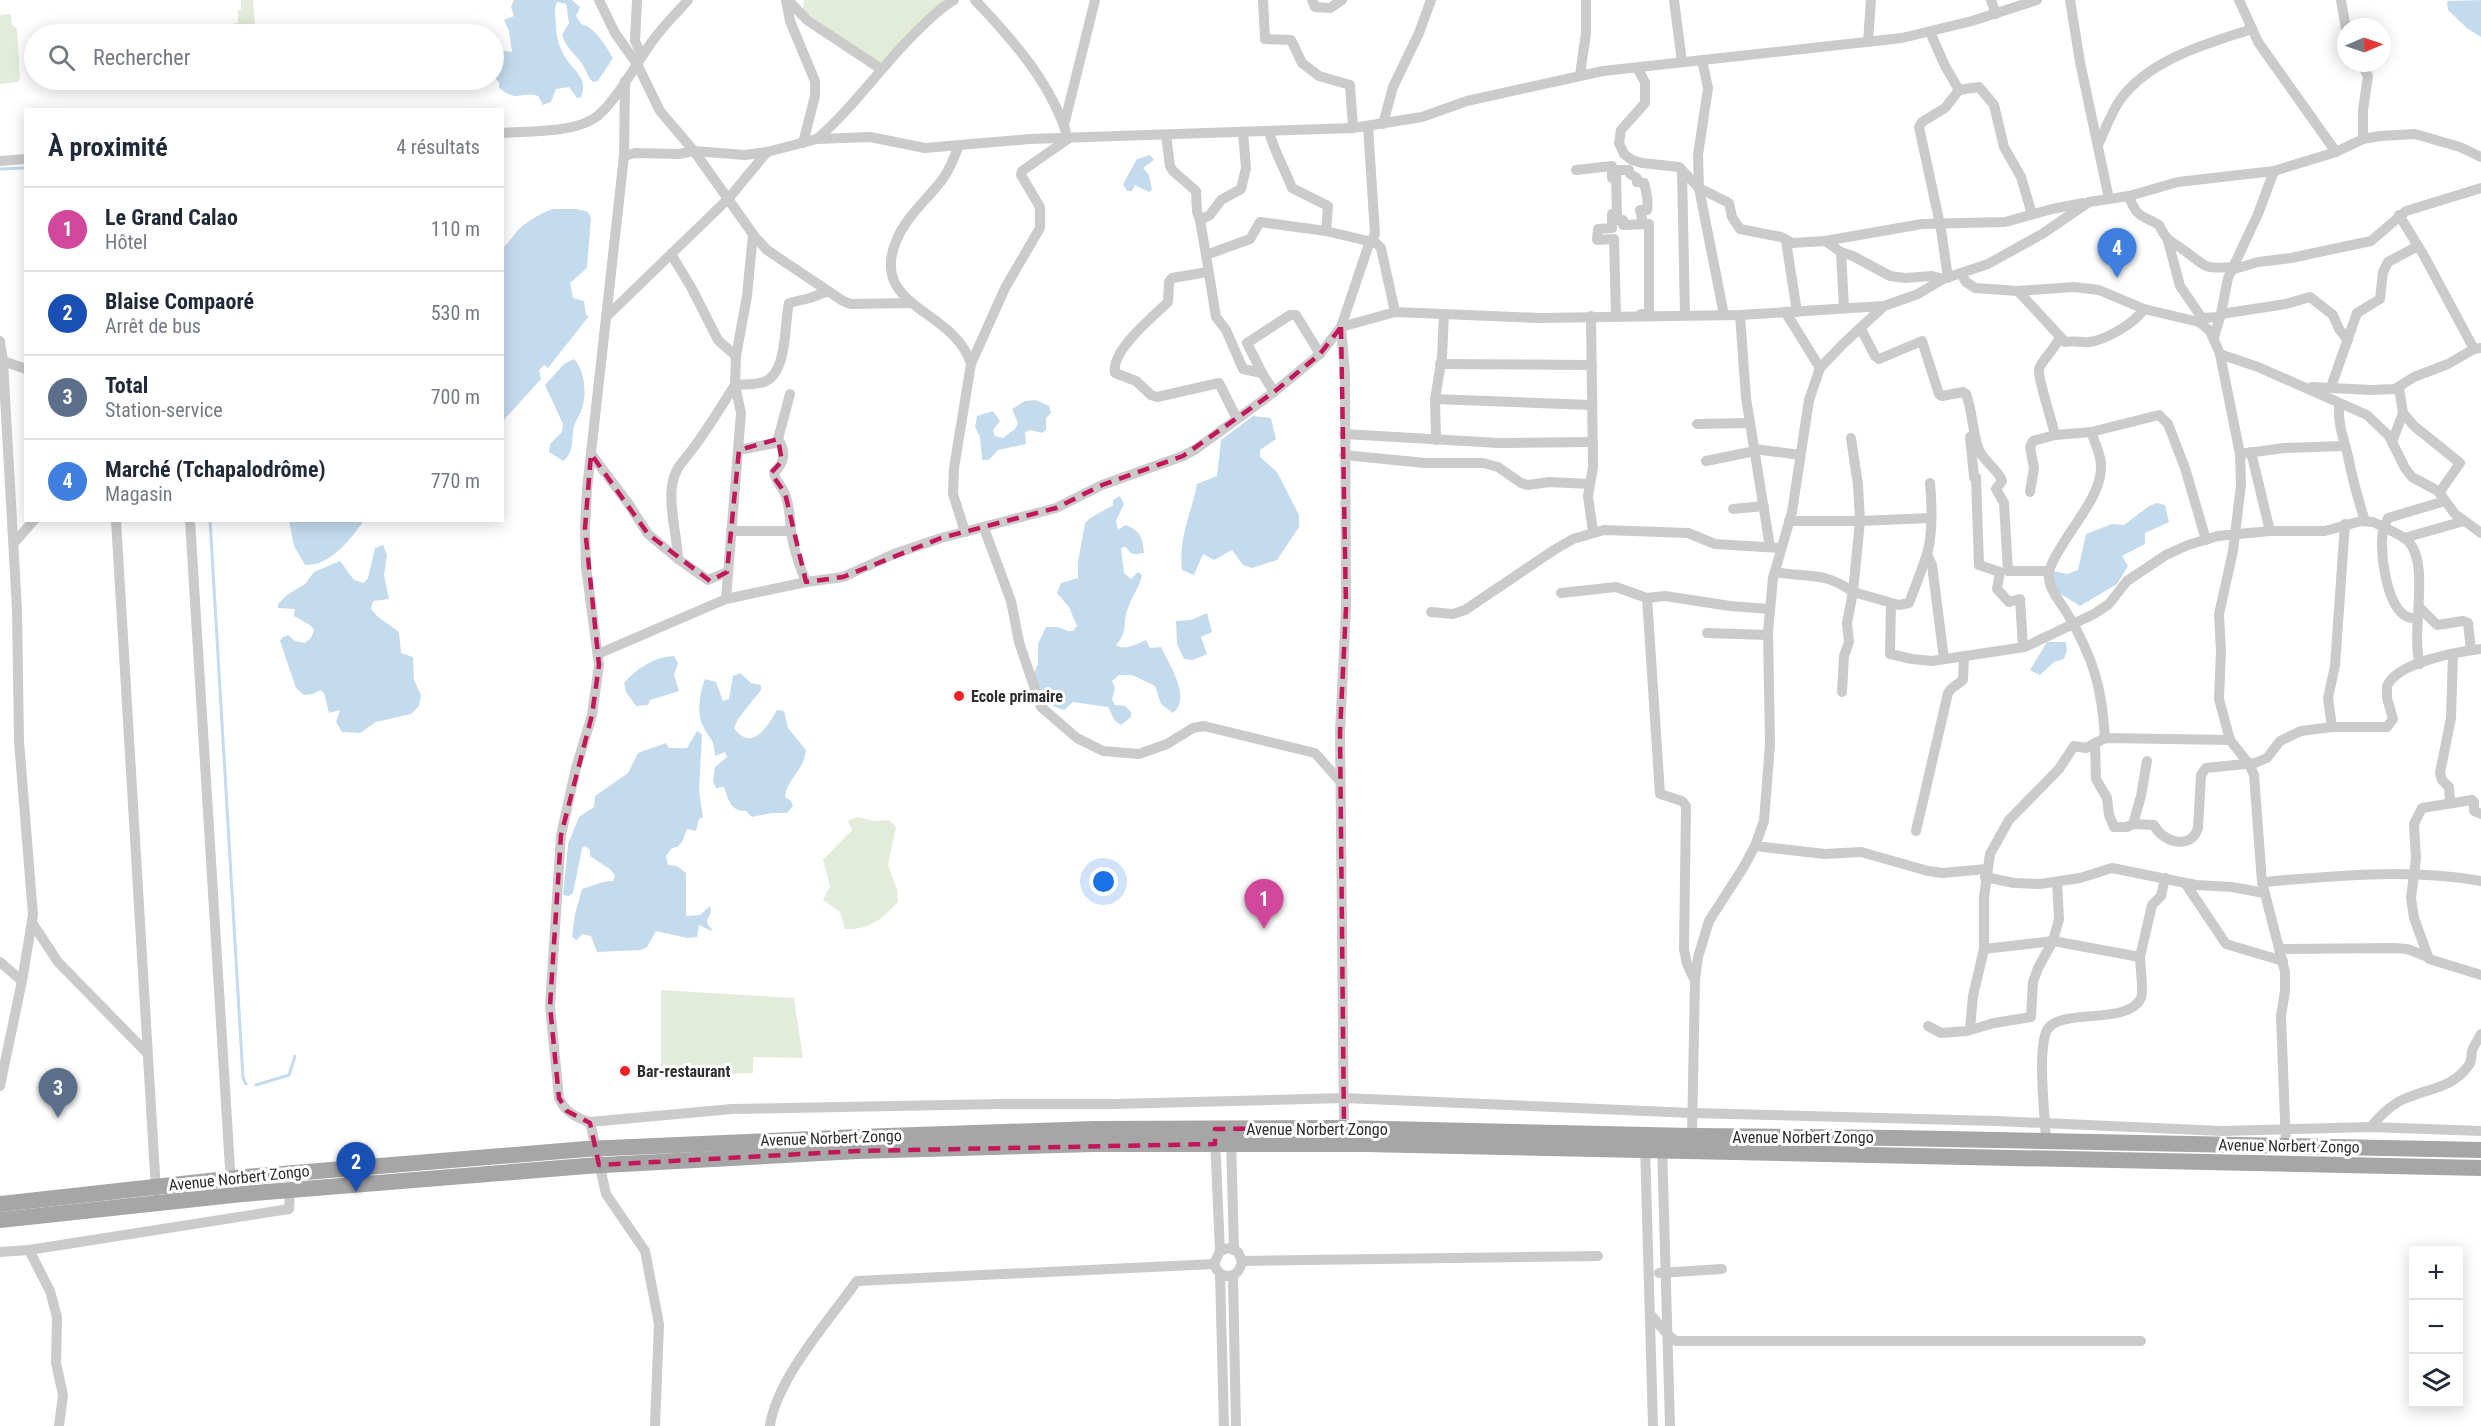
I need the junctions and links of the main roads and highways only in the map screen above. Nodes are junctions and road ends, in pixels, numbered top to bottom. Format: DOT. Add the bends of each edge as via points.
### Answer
graph roads {
  1 [pos="1223,1136"];
  2 [pos="1653,1143"];
  3 [pos="2481,1150"];
  4 [pos="2481,1168"];
  5 [pos="231,1187"];
  6 [pos="156,1194"];
  7 [pos="0,1204"];
  8 [pos="0,1220"];
  1 -- 2 [label="main road, Avenue Norbert Zongo" via="1365,1144"];
  1 -- 2 [label="main road, Avenue Norbert Zongo" via="1344,1128"];
  1 -- 5 [label="main road, Avenue Norbert Zongo" via="599,1165 290,1190"];
  1 -- 5 [label="main road, Avenue Norbert Zongo" via="1094,1129 596,1148"];
  2 -- 3 [label="main road, Avenue Norbert Zongo" via="1692,1137"];
  2 -- 4 [label="main road, Avenue Norbert Zongo" via="1891,1154"];
  5 -- 6 [label="main road, Avenue Norbert Zongo"];
  6 -- 7 [label="main road"];
  6 -- 8 [label="main road"];
}
